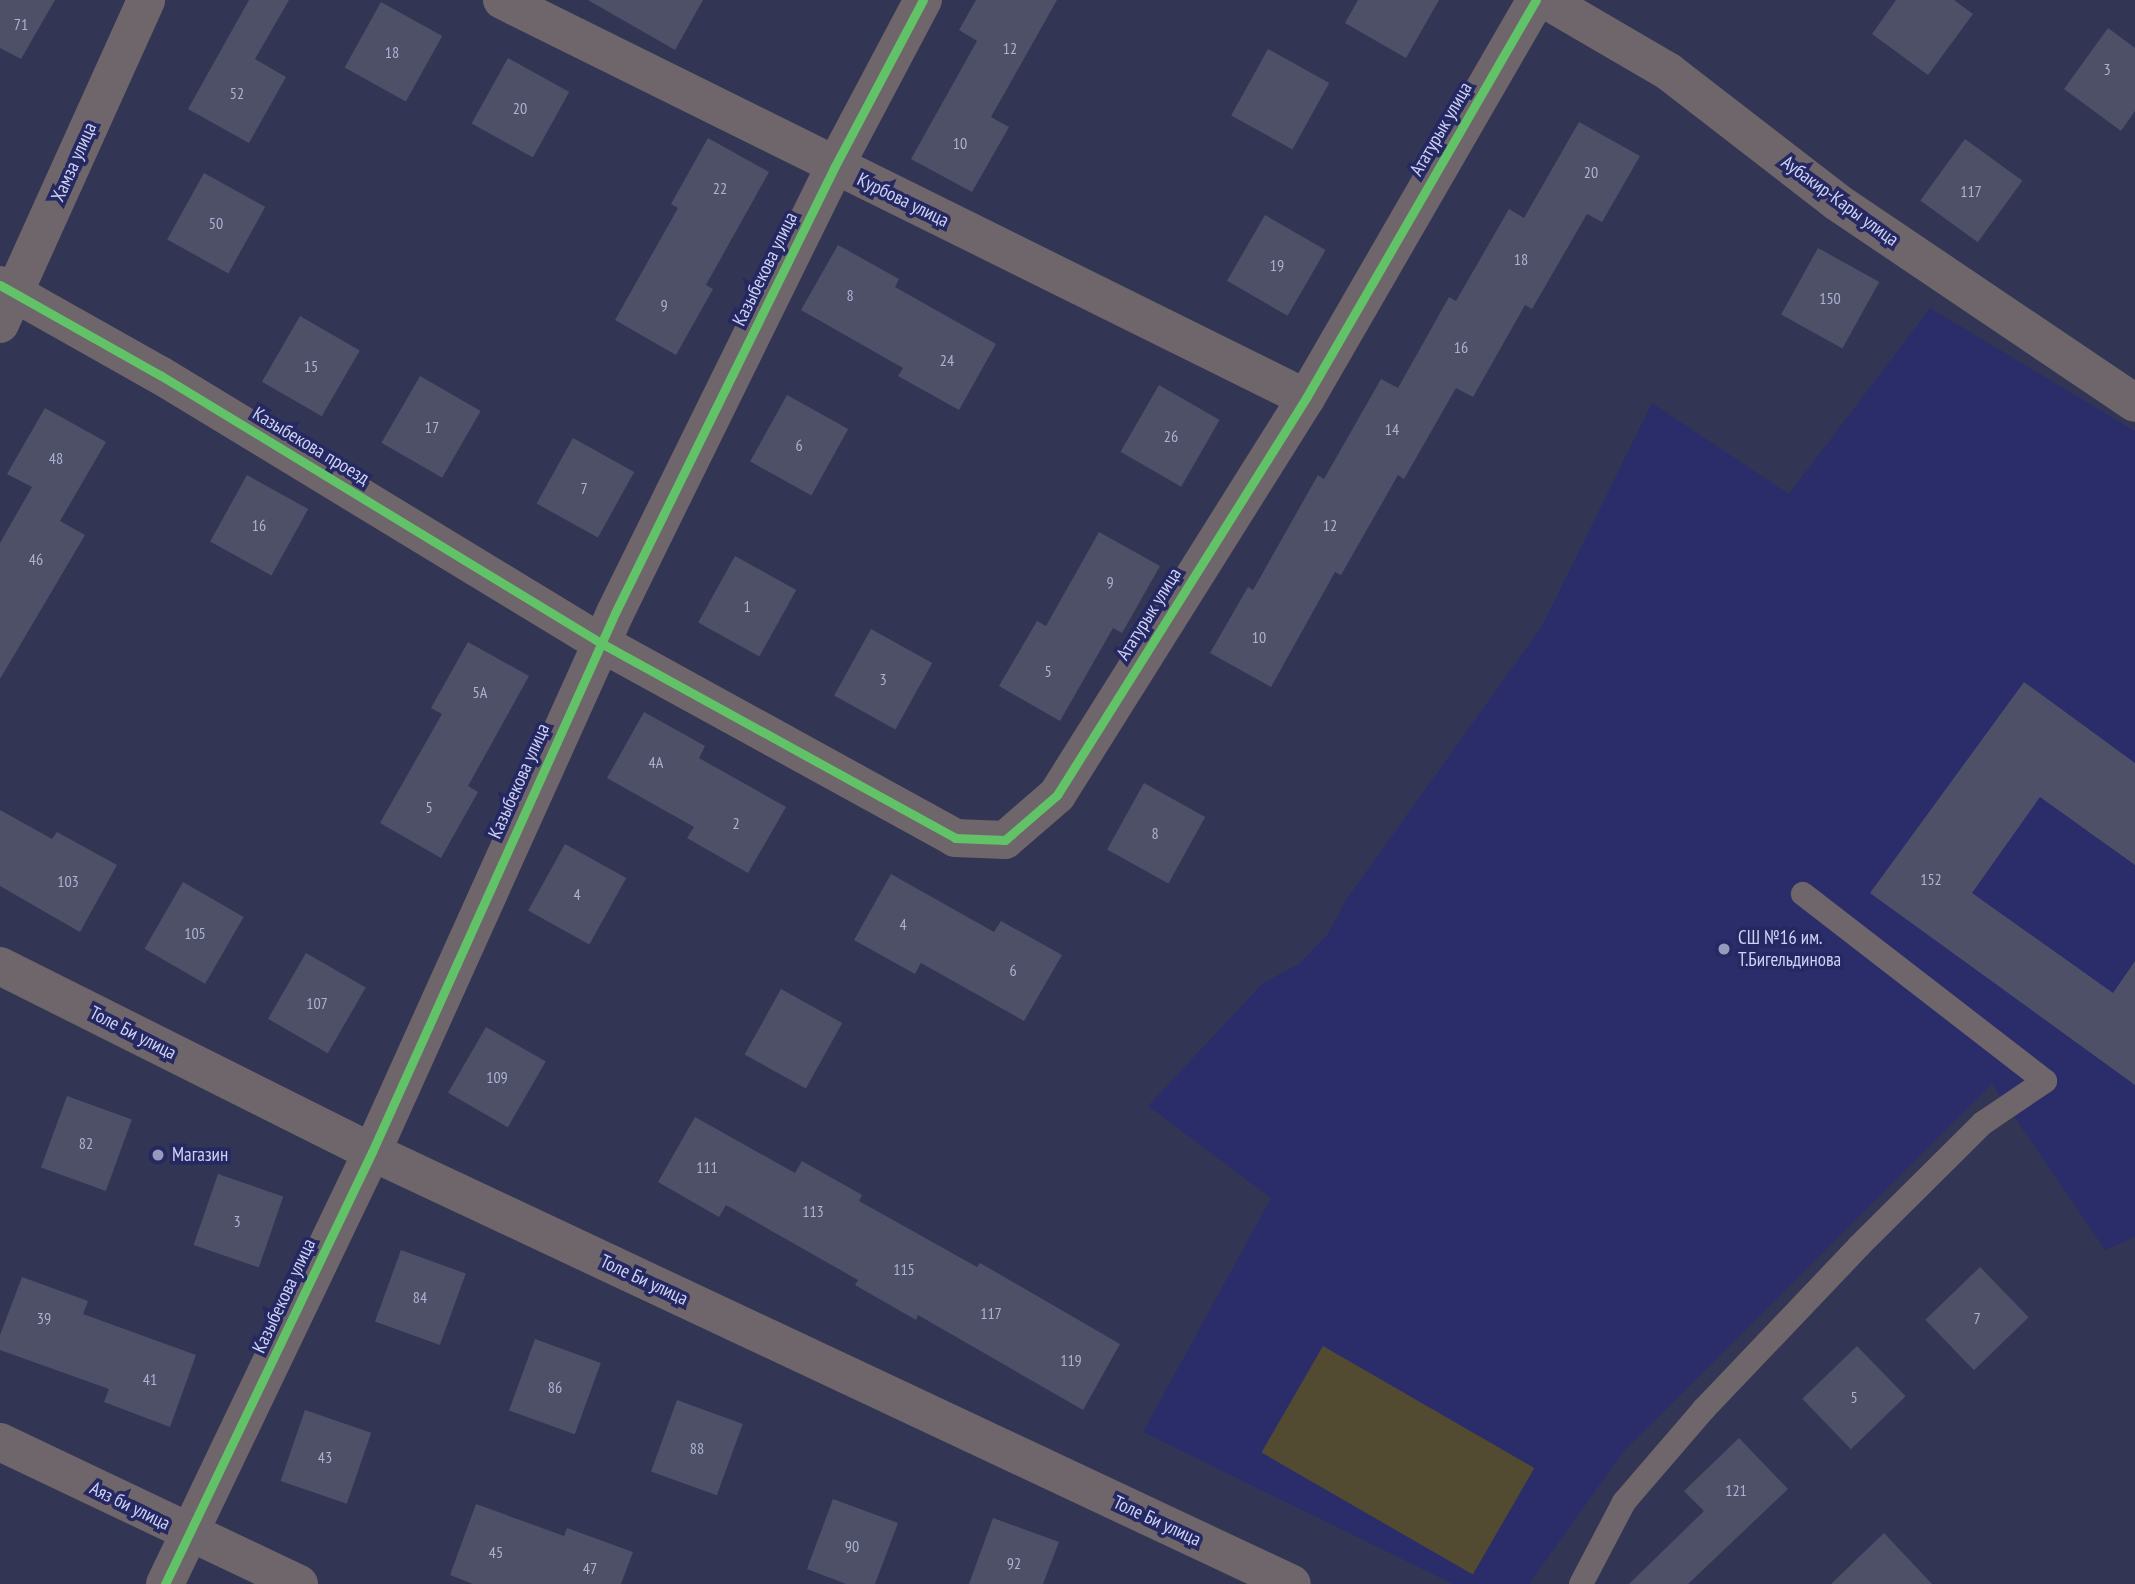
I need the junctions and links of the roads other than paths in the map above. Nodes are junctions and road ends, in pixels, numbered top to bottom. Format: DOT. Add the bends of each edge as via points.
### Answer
graph roads {
  1 [pos="146,0"];
  2 [pos="502,0"];
  3 [pos="923,0"];
  4 [pos="1536,0"];
  5 [pos="1546,0"];
  6 [pos="835,166"];
  7 [pos="5,301"];
  8 [pos="1306,398"];
  9 [pos="2135,403"];
  10 [pos="601,643"];
  11 [pos="1803,894"];
  12 [pos="0,966"];
  13 [pos="372,1152"];
  14 [pos="0,1442"];
  15 [pos="190,1535"];
  16 [pos="165,1584"];
  17 [pos="299,1584"];
  18 [pos="1292,1584"];
  19 [pos="1581,1584"];
  1 -- 7 [label="street, Хамза улица"];
  2 -- 6 [label="street, Курбова улица"];
  3 -- 6 [label="street, Казыбекова улица"];
  4 -- 8 [label="street, Ататурык улица"];
  5 -- 9 [label="street, Аубакир-Кары улица" via="1669,72 1837,202"];
  6 -- 8 [label="street, Курбова улица"];
  6 -- 10 [label="street, Казыбекова улица"];
  7 -- 10 [label="street, Казыбекова проезд" via="160,374"];
  8 -- 10 [label="street, Ататурык улица" via="1057,795 1005,840 955,838"];
  10 -- 13 [label="street, Казыбекова улица"];
  11 -- 19 [label="lane" via="2045,1080 1983,1123 1858,1246 1704,1409 1624,1502"];
  12 -- 13 [label="street, Толе Би улица"];
  13 -- 15 [label="street, Казыбекова улица"];
  13 -- 18 [label="street, Толе Би улица"];
  14 -- 15 [label="street, Аяз би улица"];
  15 -- 16 [label="street, Казыбекова улица"];
  15 -- 17 [label="street, Аяз би улица"];
}
